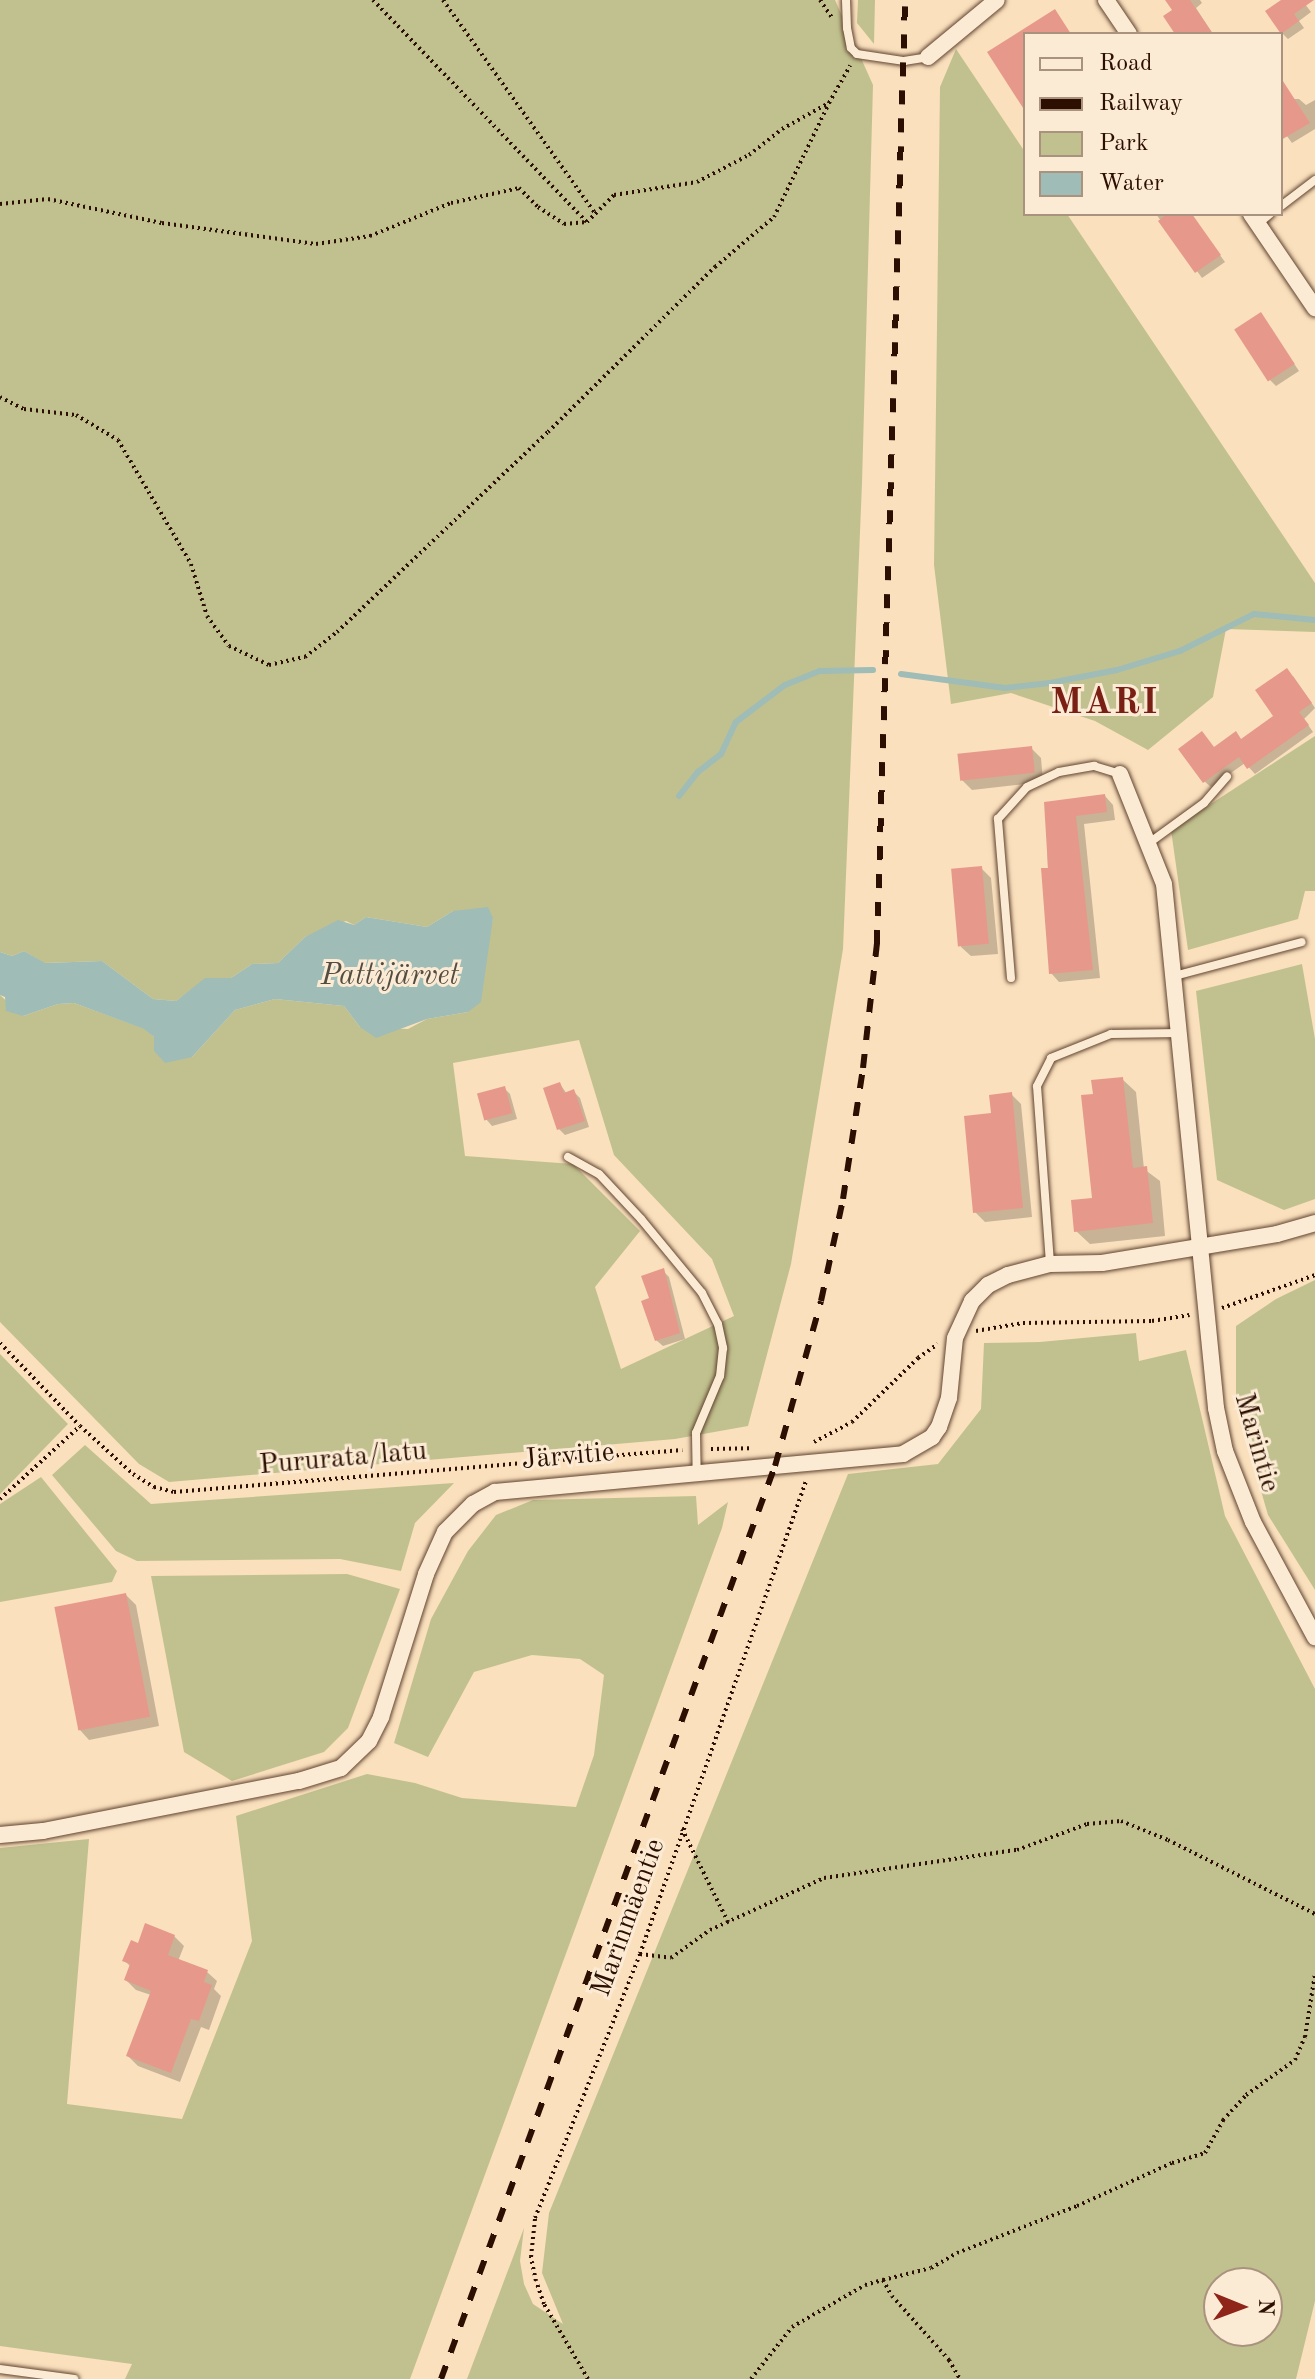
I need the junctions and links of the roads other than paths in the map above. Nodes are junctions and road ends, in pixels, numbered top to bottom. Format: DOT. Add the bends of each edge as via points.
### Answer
graph roads {
  1 [pos="846,0"];
  2 [pos="997,0"];
  3 [pos="1106,0"];
  4 [pos="1128,32"];
  5 [pos="928,57"];
  6 [pos="1315,180"];
  7 [pos="1283,204"];
  8 [pos="1260,217"];
  9 [pos="1315,308"];
  10 [pos="1120,774"];
  11 [pos="1227,777"];
  12 [pos="1148,844"];
  13 [pos="1302,942"];
  14 [pos="1174,976"];
  15 [pos="1011,978"];
  16 [pos="1181,1033"];
  17 [pos="568,1157"];
  18 [pos="1315,1223"];
  19 [pos="1200,1247"];
  20 [pos="1050,1264"];
  21 [pos="697,1472"];
  22 [pos="1315,1637"];
  23 [pos="0,1835"];
  24 [pos="0,2369"];
  25 [pos="74,2379"];
  1 -- 5 [label="lane" via="851,48 857,54 904,61"];
  2 -- 5 [label="street"];
  3 -- 4 [label="street"];
  6 -- 7 [label="lane"];
  8 -- 9 [label="street"];
  10 -- 12 [label="street, Marintie"];
  10 -- 15 [label="lane" via="1094,766 1059,772 1027,787 998,819"];
  11 -- 12 [label="lane" via="1204,803"];
  12 -- 14 [label="street, Marintie" via="1164,884"];
  13 -- 14 [label="lane"];
  14 -- 16 [label="street, Marintie"];
  16 -- 19 [label="street, Marintie"];
  16 -- 20 [label="lane" via="1111,1034 1051,1058 1037,1086"];
  17 -- 21 [label="lane" via="599,1174 641,1219 702,1293 718,1324 723,1348 720,1376 696,1433"];
  18 -- 19 [label="street, Järvitie"];
  19 -- 20 [label="street, Järvitie" via="1102,1263"];
  19 -- 22 [label="street, Marintie" via="1225,1451 1253,1522"];
  20 -- 21 [label="street, Järvitie" via="1008,1275 972,1301 955,1338 949,1398 932,1437 903,1454"];
  21 -- 23 [label="street, Järvitie" via="512,1488 473,1504 435,1549 381,1717 369,1741 341,1768 284,1784"];
  24 -- 25 [label="lane"];
}
